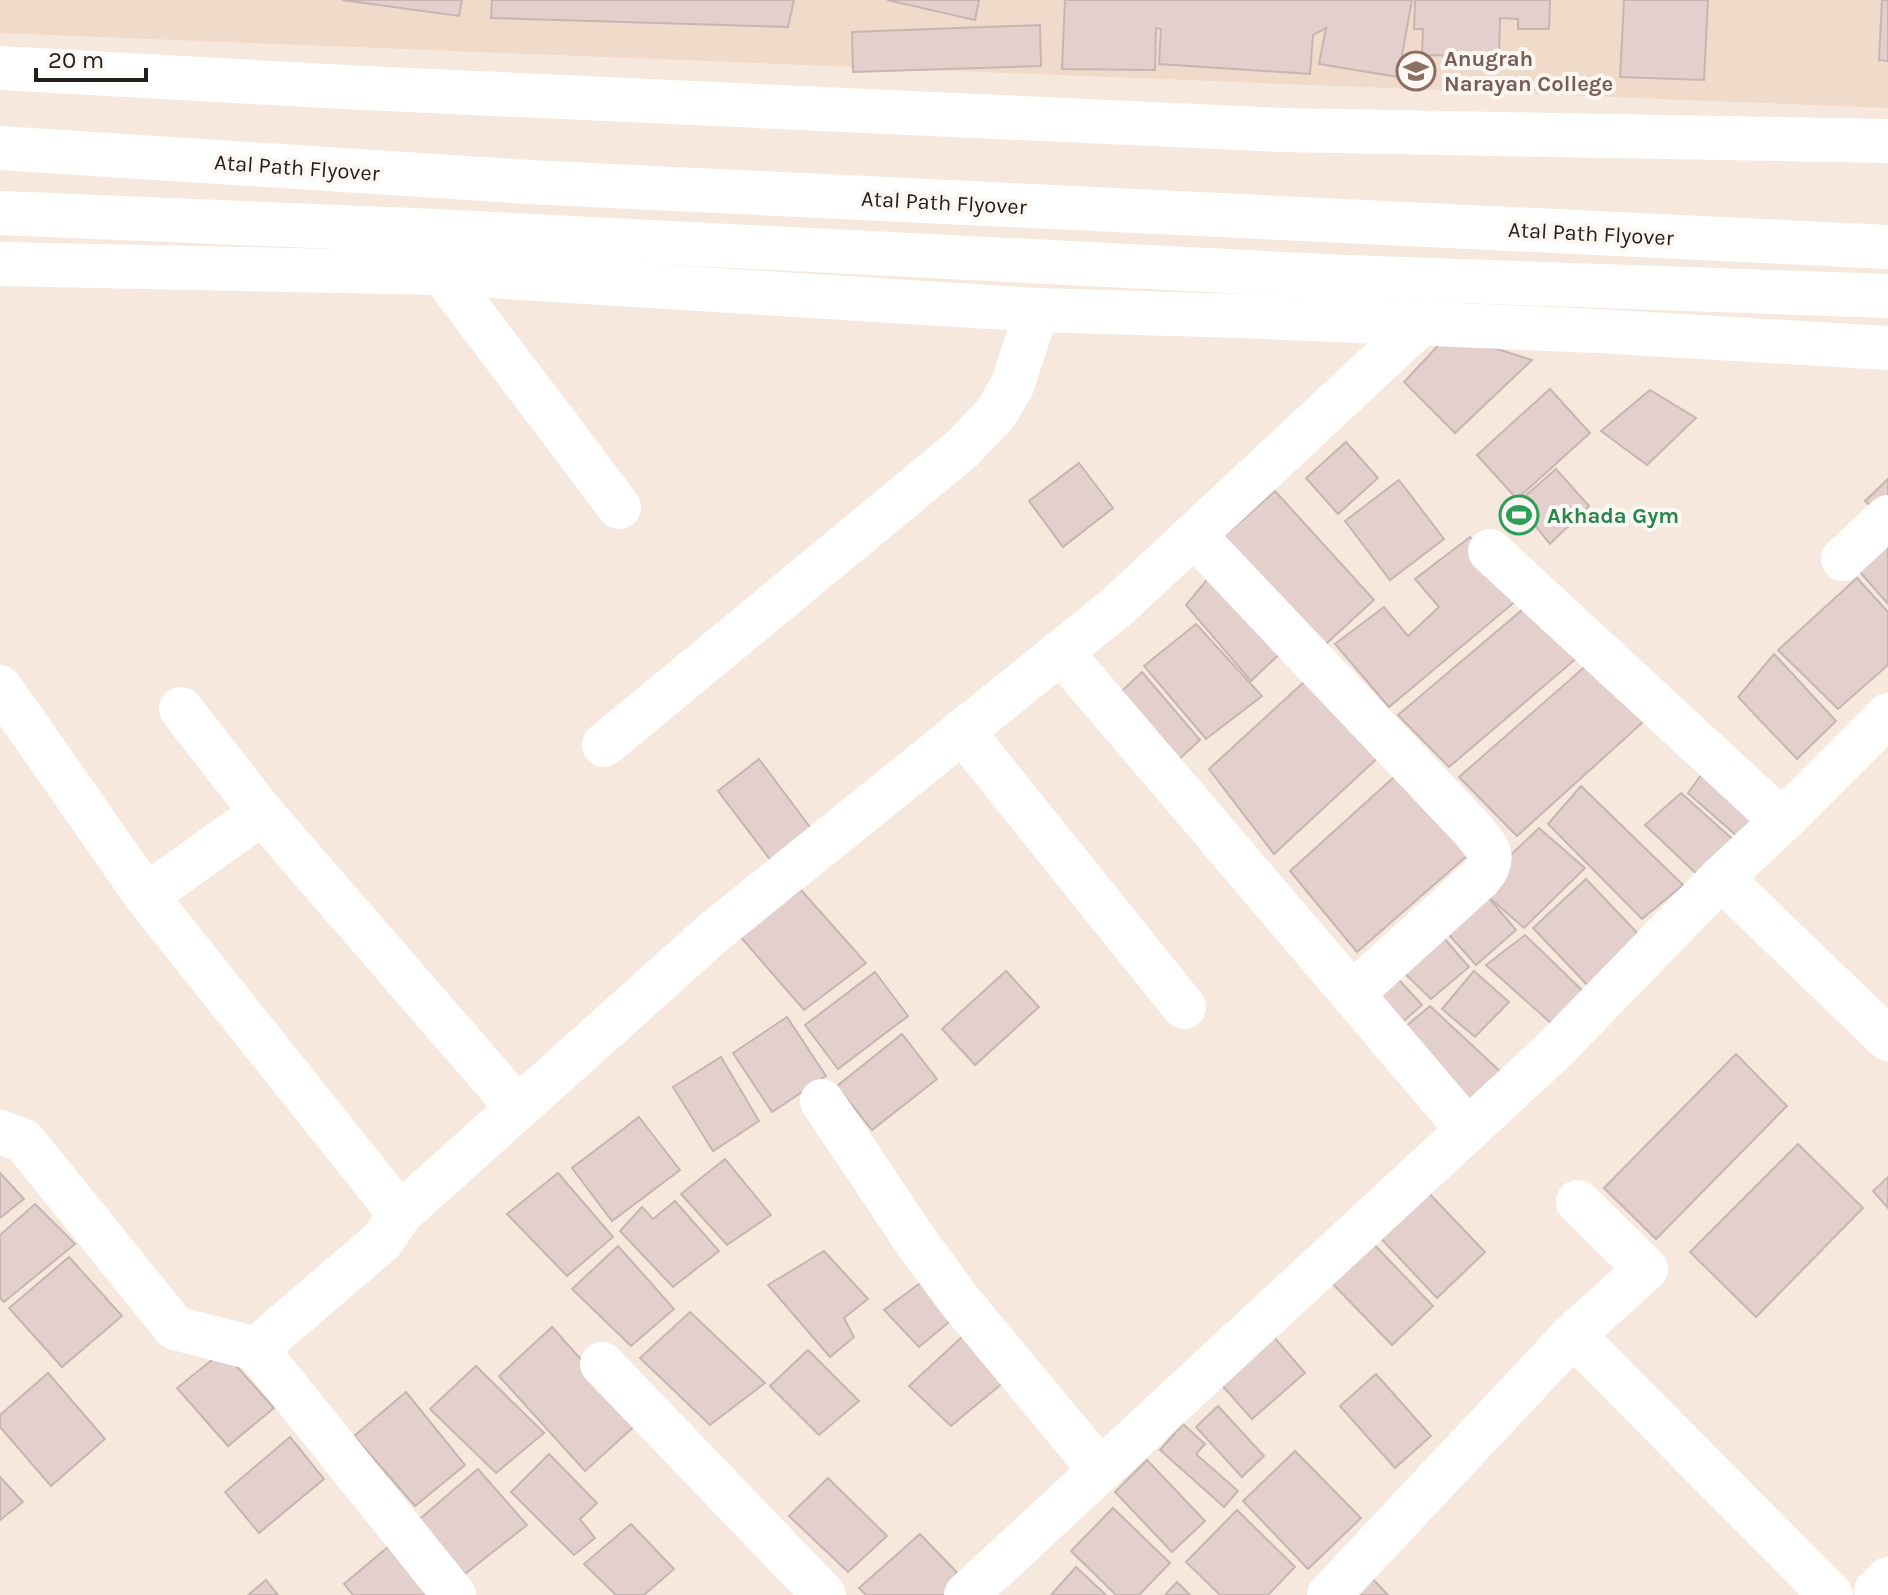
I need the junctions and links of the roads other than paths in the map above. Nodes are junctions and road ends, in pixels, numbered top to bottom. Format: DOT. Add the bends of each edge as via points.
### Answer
graph roads {
  1 [pos="0,68"];
  2 [pos="1888,141"];
  3 [pos="0,148"];
  4 [pos="0,213"];
  5 [pos="1875,247"];
  6 [pos="0,264"];
  7 [pos="442,273"];
  8 [pos="1872,295"];
  9 [pos="1037,310"];
  10 [pos="1420,324"];
  11 [pos="1888,348"];
  12 [pos="619,507"];
  13 [pos="1888,517"];
  14 [pos="1194,535"];
  15 [pos="1490,551"];
  16 [pos="1843,559"];
  17 [pos="1061,652"];
  18 [pos="0,687"];
  19 [pos="181,709"];
  20 [pos="1888,715"];
  21 [pos="962,731"];
  22 [pos="604,745"];
  23 [pos="262,813"];
  24 [pos="1782,821"];
  25 [pos="1721,878"];
  26 [pos="146,896"];
  27 [pos="1352,994"];
  28 [pos="1184,1007"];
  29 [pos="1888,1039"];
  30 [pos="822,1101"];
  31 [pos="518,1108"];
  32 [pos="1468,1130"];
  33 [pos="0,1132"];
  34 [pos="1578,1202"];
  35 [pos="400,1214"];
  36 [pos="1573,1335"];
  37 [pos="256,1349"];
  38 [pos="602,1364"];
  39 [pos="1100,1470"];
  40 [pos="454,1595"];
  41 [pos="824,1595"];
  42 [pos="966,1595"];
  43 [pos="1329,1595"];
  44 [pos="1831,1595"];
  1 -- 2 [label="street" via="1282,130"];
  3 -- 5 [label="street, Atal Path Flyover" via="529,182"];
  4 -- 8 [label="street" via="1345,277"];
  6 -- 7 [label="street"];
  7 -- 9 [label="street"];
  7 -- 12 [label="street"];
  9 -- 10 [label="street"];
  9 -- 22 [label="street" via="1012,386 996,413 962,449"];
  10 -- 11 [label="street"];
  10 -- 14 [label="street"];
  13 -- 16 [label="street"];
  14 -- 17 [label="street"];
  14 -- 27 [label="street" via="1488,852 1488,868 1480,878"];
  15 -- 24 [label="street"];
  17 -- 21 [label="street"];
  17 -- 27 [label="street"];
  18 -- 26 [label="street"];
  19 -- 23 [label="street"];
  20 -- 24 [label="street"];
  21 -- 28 [label="street"];
  21 -- 31 [label="street" via="714,932"];
  23 -- 26 [label="street"];
  23 -- 31 [label="street"];
  24 -- 25 [label="street"];
  25 -- 29 [label="street"];
  25 -- 32 [label="street" via="1555,1049"];
  26 -- 35 [label="street"];
  27 -- 32 [label="street"];
  30 -- 39 [label="street" via="959,1300"];
  31 -- 35 [label="street"];
  32 -- 39 [label="street"];
  33 -- 37 [label="street" via="24,1141 175,1328"];
  34 -- 36 [label="street" via="1646,1269"];
  35 -- 37 [label="street" via="382,1241"];
  36 -- 43 [label="street"];
  36 -- 44 [label="street"];
  37 -- 40 [label="street"];
  38 -- 41 [label="street"];
  39 -- 42 [label="street"];
}
